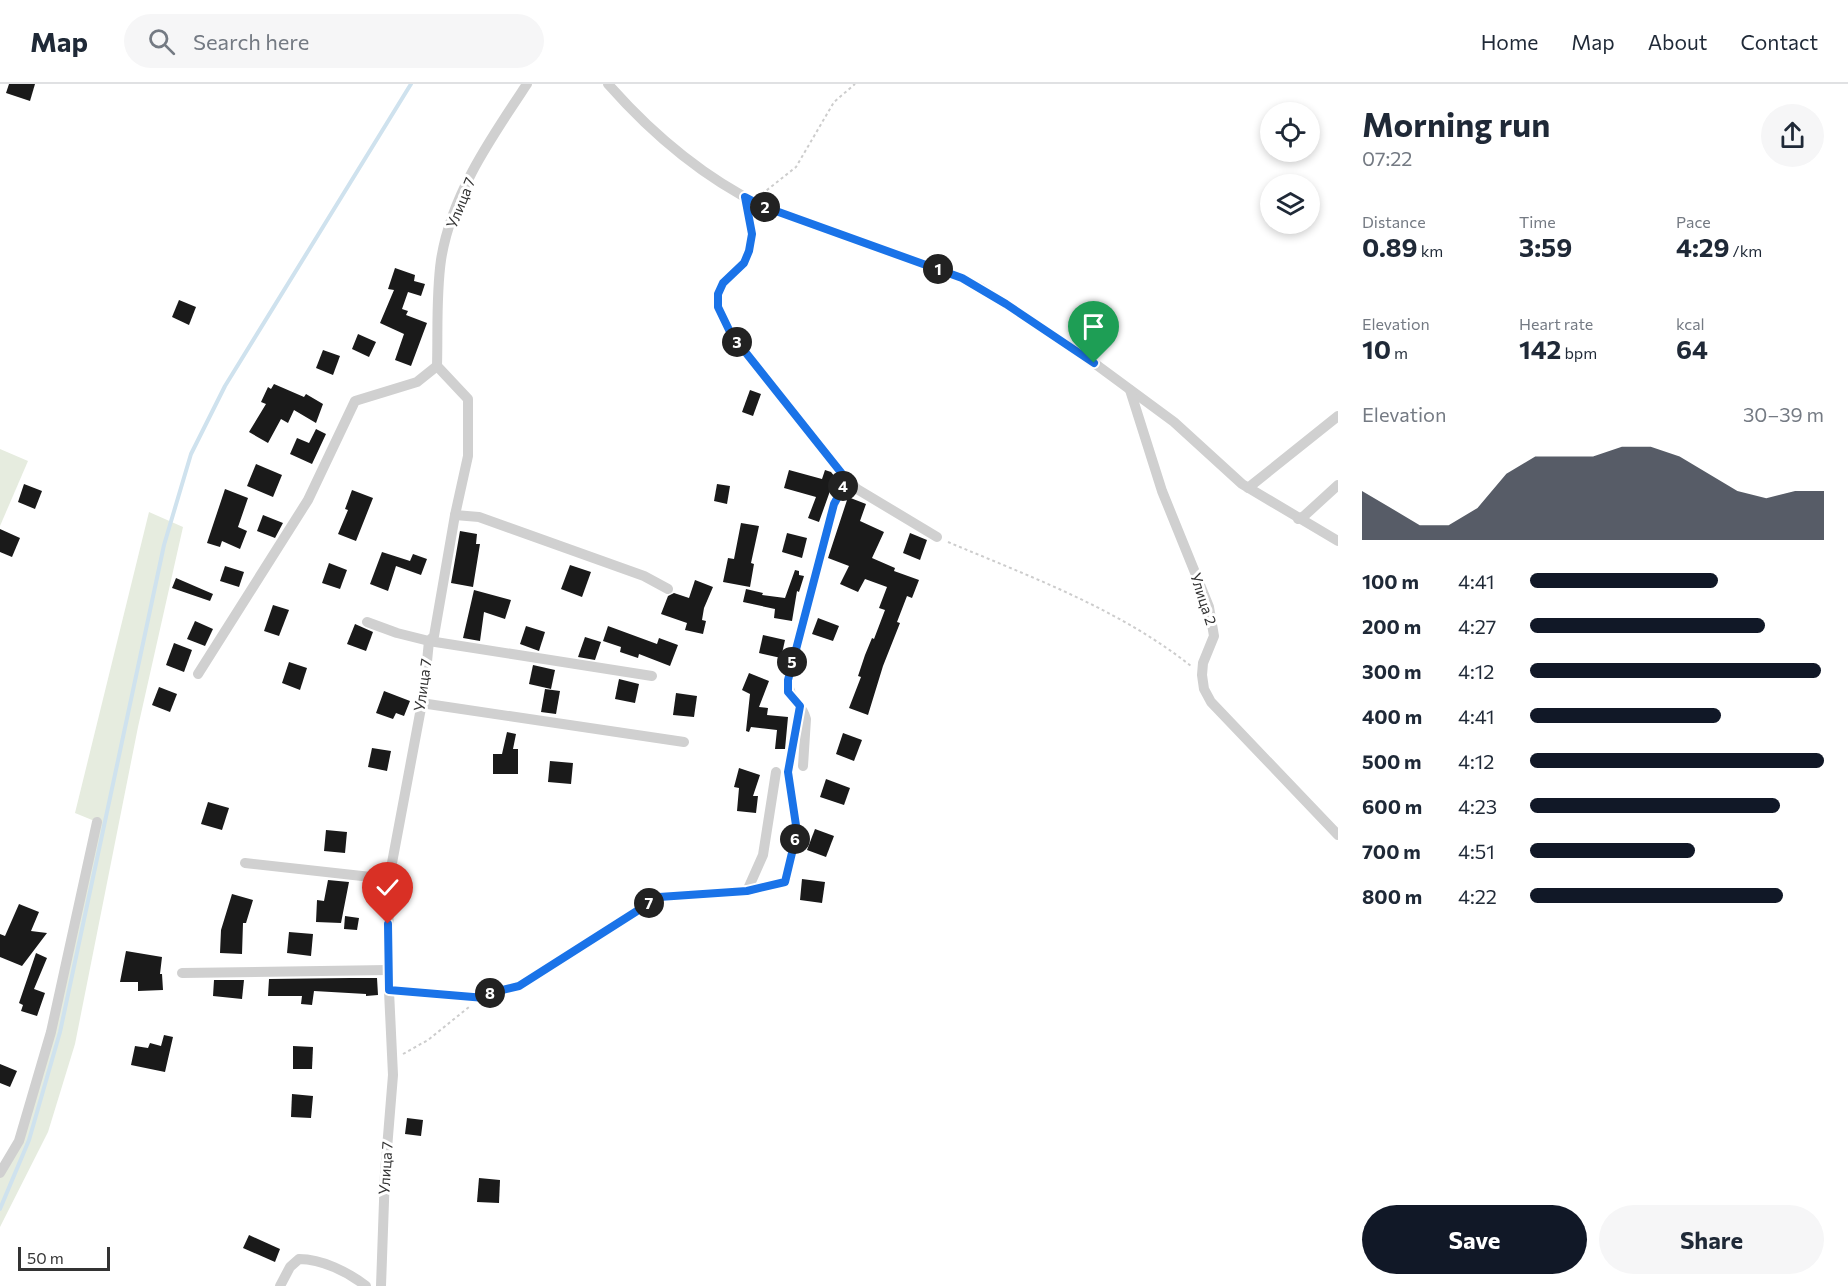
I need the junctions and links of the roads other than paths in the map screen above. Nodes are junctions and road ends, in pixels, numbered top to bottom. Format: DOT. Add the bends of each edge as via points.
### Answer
graph roads {
  1 [pos="527,84"];
  2 [pos="608,84"];
  3 [pos="749,199"];
  4 [pos="437,366"];
  5 [pos="1130,390"];
  6 [pos="1338,416"];
  7 [pos="847,480"];
  8 [pos="1338,485"];
  9 [pos="1248,488"];
  10 [pos="455,515"];
  11 [pos="1298,519"];
  12 [pos="937,537"];
  13 [pos="1338,541"];
  14 [pos="668,589"];
  15 [pos="367,622"];
  16 [pos="429,641"];
  17 [pos="198,674"];
  18 [pos="652,676"];
  19 [pos="421,703"];
  20 [pos="684,742"];
  21 [pos="803,766"];
  22 [pos="776,772"];
  23 [pos="97,822"];
  24 [pos="1338,835"];
  25 [pos="245,863"];
  26 [pos="389,879"];
  27 [pos="659,897"];
  28 [pos="388,970"];
  29 [pos="182,973"];
  30 [pos="389,990"];
  31 [pos="485,998"];
  32 [pos="0,1173"];
  33 [pos="280,1286"];
  34 [pos="366,1286"];
  35 [pos="381,1286"];
  1 -- 4 [label="street, Улица 7" via="486,146 453,215 441,260"];
  2 -- 3 [label="street" via="644,123 685,158"];
  3 -- 5 [label="street" via="962,278"];
  3 -- 7 [label="street" via="752,242 744,263 723,283 718,307 731,334"];
  4 -- 10 [label="street, Улица 7" via="468,399 468,456"];
  4 -- 17 [label="street" via="417,382 355,401 308,500"];
  5 -- 9 [label="street" via="1174,422"];
  5 -- 24 [label="street, Улица 2" via="1162,491 1209,607 1214,636 1203,663 1204,689 1211,702"];
  6 -- 9 [label="street"];
  7 -- 12 [label="street"];
  7 -- 21 [label="street" via="834,504 788,680 788,692 806,719"];
  8 -- 11 [label="street"];
  9 -- 11 [label="street"];
  10 -- 14 [label="street" via="478,517 644,576"];
  10 -- 16 [label="street, Улица 7" via="434,636"];
  11 -- 13 [label="street"];
  15 -- 16 [label="street"];
  16 -- 18 [label="street"];
  16 -- 19 [label="street, Улица 7"];
  19 -- 20 [label="street"];
  19 -- 26 [label="street, Улица 7"];
  22 -- 27 [label="street" via="763,855 747,891"];
  23 -- 32 [label="street" via="51,1032 19,1141"];
  25 -- 26 [label="street"];
  26 -- 28 [label="street, Улица 7"];
  28 -- 29 [label="street"];
  28 -- 30 [label="street, Улица 7"];
  30 -- 31 [label="street"];
  30 -- 35 [label="street, Улица 7" via="393,1075"];
  33 -- 34 [label="street" via="299,1259 312,1259 355,1277"];
}
